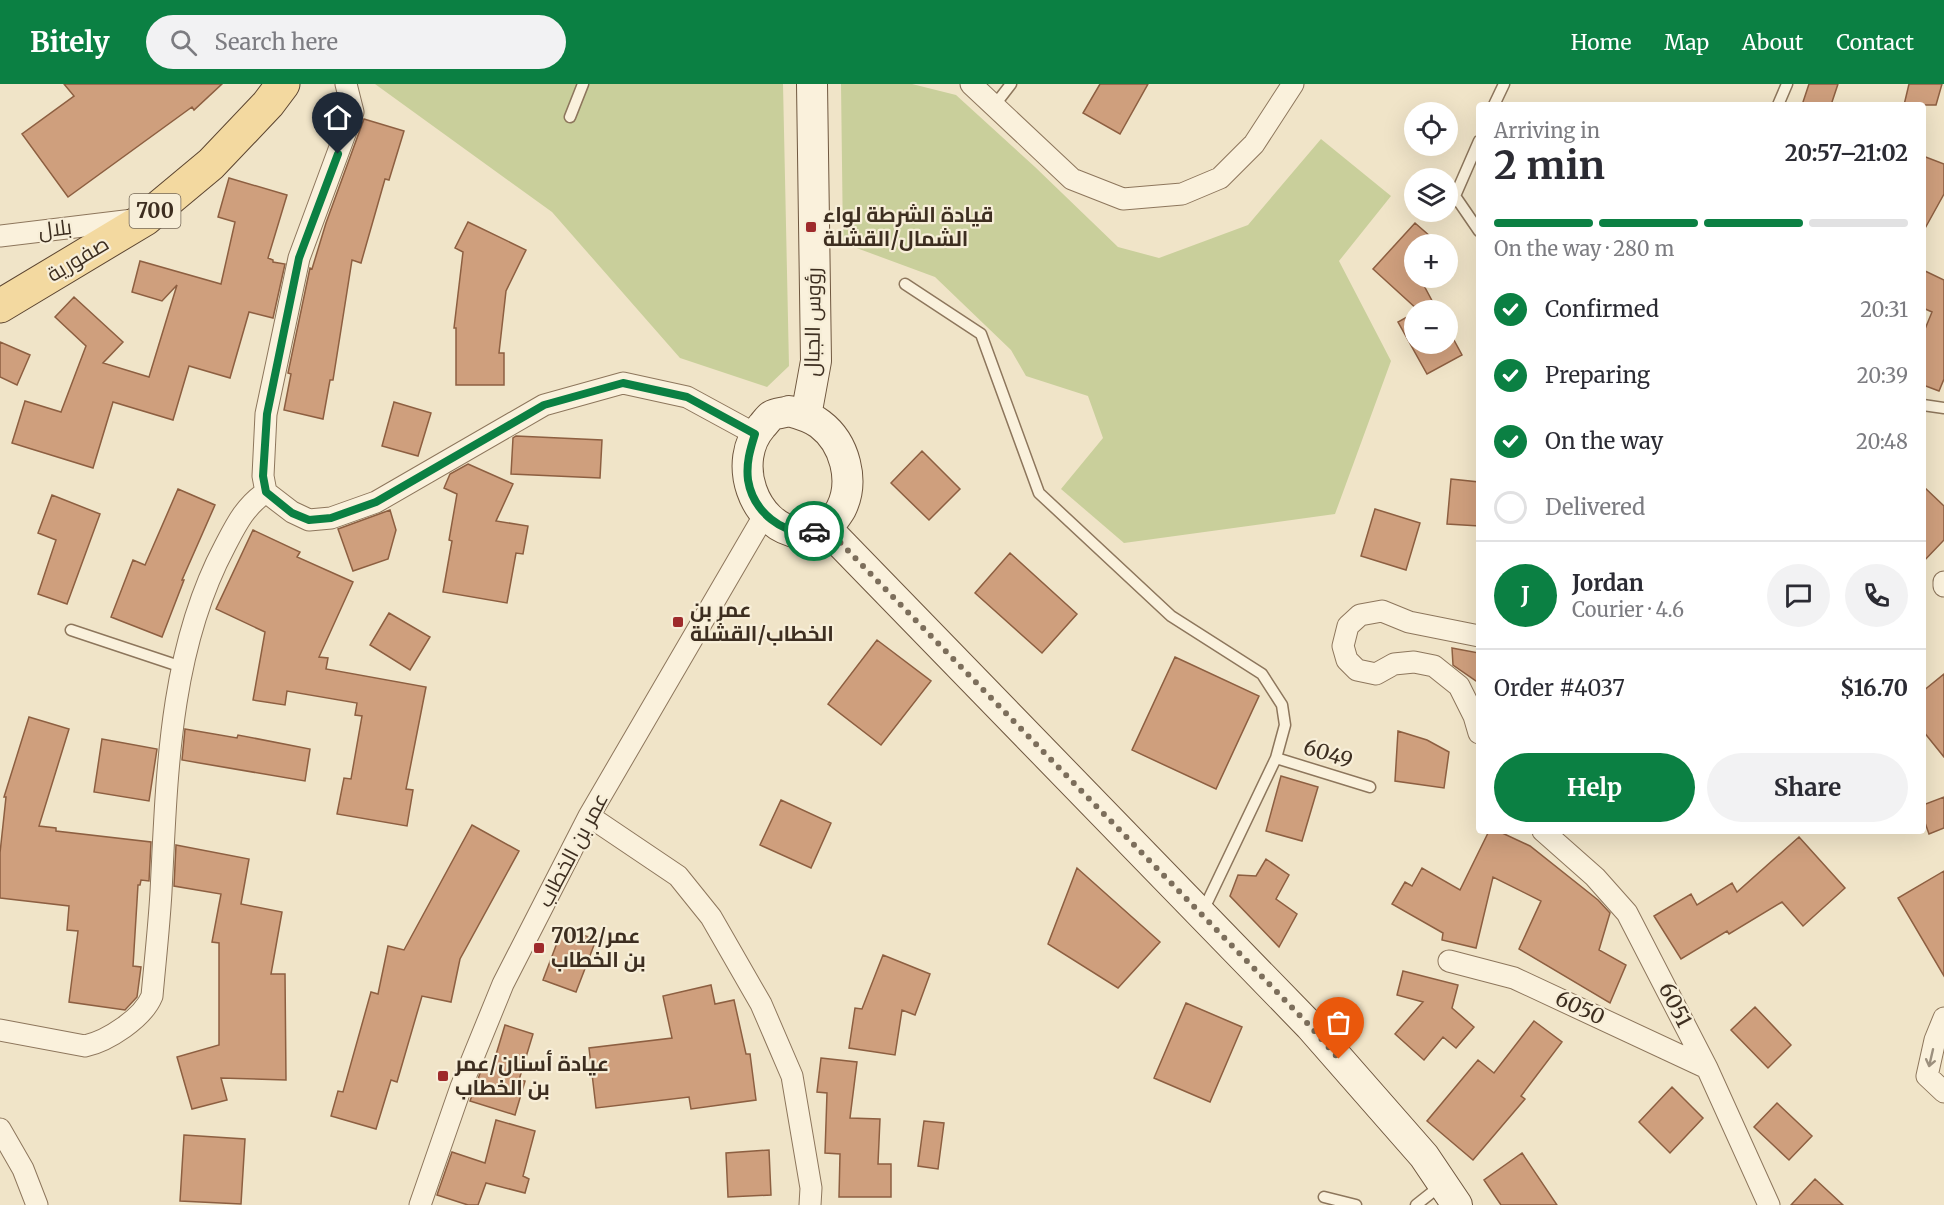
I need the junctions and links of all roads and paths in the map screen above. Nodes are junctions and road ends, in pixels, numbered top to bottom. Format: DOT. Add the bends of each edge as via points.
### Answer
graph roads {
  1 [pos="283,84"];
  2 [pos="346,84"];
  3 [pos="583,84"];
  4 [pos="812,84"];
  5 [pos="971,84"];
  6 [pos="1011,84"];
  7 [pos="1293,84"];
  8 [pos="1504,84"];
  9 [pos="1787,84"];
  10 [pos="1495,102"];
  11 [pos="1779,102"];
  12 [pos="994,106"];
  13 [pos="570,117"];
  14 [pos="1476,148"];
  15 [pos="145,219"];
  16 [pos="1476,227"];
  17 [pos="0,236"];
  18 [pos="905,284"];
  19 [pos="0,306"];
  20 [pos="1926,405"];
  21 [pos="1944,408"];
  22 [pos="807,416"];
  23 [pos="755,434"];
  24 [pos="266,492"];
  25 [pos="765,514"];
  26 [pos="827,529"];
  27 [pos="71,630"];
  28 [pos="1476,635"];
  29 [pos="182,667"];
  30 [pos="1476,723"];
  31 [pos="1276,758"];
  32 [pos="1370,787"];
  33 [pos="590,816"];
  34 [pos="1546,834"];
  35 [pos="1201,916"];
  36 [pos="1449,961"];
  37 [pos="1944,1018"];
  38 [pos="0,1030"];
  39 [pos="1707,1068"];
  40 [pos="1944,1092"];
  41 [pos="0,1129"];
  42 [pos="1450,1194"];
  43 [pos="1324,1197"];
  44 [pos="37,1205"];
  45 [pos="420,1205"];
  46 [pos="810,1205"];
  47 [pos="1356,1205"];
  48 [pos="1416,1205"];
  49 [pos="1769,1205"];
  1 -- 15 [label="main road, صفورية / 700" via="211,165"];
  2 -- 24 [label="street" via="353,112 299,258 267,414 263,476"];
  3 -- 13 [label="lane"];
  4 -- 22 [label="street, رؤوس الجبال" via="816,361"];
  5 -- 12 [label="street"];
  6 -- 12 [label="lane"];
  7 -- 12 [label="street" via="1254,144 1220,178 1182,194 1123,199 1072,179"];
  8 -- 10 [label="lane"];
  9 -- 11 [label="lane"];
  14 -- 16 [label="lane" via="1455,196"];
  15 -- 17 [label="street, بلال"];
  15 -- 19 [label="main road, صفورية / 700"];
  18 -- 31 [label="lane" via="981,333 1039,493 1171,616 1262,674 1282,705 1285,725"];
  20 -- 21 [label="lane"];
  22 -- 23 [label="street" via="789,411 772,415"];
  22 -- 26 [label="street" via="837,442 845,461 847,485 841,509"];
  23 -- 24 [label="street" via="687,397 623,383 544,405 376,502 331,518 309,520 292,513"];
  23 -- 25 [label="street" via="747,457 748,482"];
  24 -- 29 [label="street" via="242,514 221,554 200,600"];
  25 -- 26 [label="street" via="784,529 802,534"];
  25 -- 33 [label="street, عمر بن الخطاب"];
  26 -- 35 [label="street"];
  27 -- 29 [label="lane"];
  28 -- 30 [label="street" via="1408,622 1382,611 1360,615 1348,626 1343,646 1347,660 1356,670 1376,674 1394,664 1414,662 1434,666 1459,686"];
  29 -- 38 [label="street" via="166,778 152,996 147,1008 109,1037 85,1046"];
  31 -- 32 [label="lane, 6049"];
  31 -- 35 [label="lane"];
  33 -- 45 [label="street, عمر بن الخطاب" via="503,984 460,1087"];
  33 -- 46 [label="street" via="678,876 711,917 761,1004 792,1076 811,1188"];
  34 -- 39 [label="street, 6051" via="1628,913"];
  35 -- 42 [label="street" via="1310,1026 1424,1156"];
  36 -- 39 [label="street, 6050" via="1514,978"];
  37 -- 40 [label="street, one-way" via="1927,1076"];
  39 -- 49 [label="street, 6051"];
  41 -- 44 [label="street" via="23,1169"];
  42 -- 48 [label="lane"];
  43 -- 47 [label="lane"];
}
